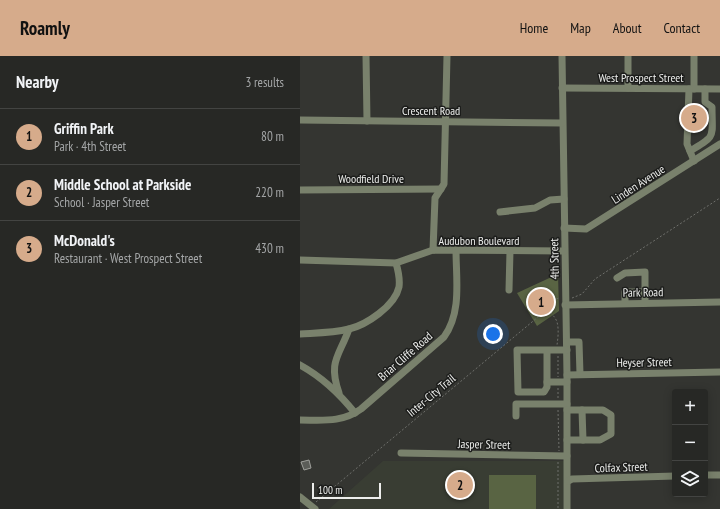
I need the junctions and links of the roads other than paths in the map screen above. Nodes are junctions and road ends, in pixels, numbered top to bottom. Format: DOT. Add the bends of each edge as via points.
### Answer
graph roads {
  1 [pos="366,56"];
  2 [pos="447,56"];
  3 [pos="562,56"];
  4 [pos="628,56"];
  5 [pos="694,56"];
  6 [pos="562,88"];
  7 [pos="628,88"];
  8 [pos="692,89"];
  9 [pos="705,89"];
  10 [pos="720,89"];
  11 [pos="300,120"];
  12 [pos="367,121"];
  13 [pos="446,121"];
  14 [pos="562,122"];
  15 [pos="720,144"];
  16 [pos="690,151"];
  17 [pos="694,161"];
  18 [pos="441,189"];
  19 [pos="300,190"];
  20 [pos="564,199"];
  21 [pos="500,212"];
  22 [pos="564,228"];
  23 [pos="433,250"];
  24 [pos="456,250"];
  25 [pos="510,251"];
  26 [pos="564,251"];
  27 [pos="300,260"];
  28 [pos="396,263"];
  29 [pos="617,278"];
  30 [pos="509,290"];
  31 [pos="645,292"];
  32 [pos="720,302"];
  33 [pos="645,303"];
  34 [pos="625,304"];
  35 [pos="566,305"];
  36 [pos="349,329"];
  37 [pos="300,334"];
  38 [pos="566,342"];
  39 [pos="547,350"];
  40 [pos="567,350"];
  41 [pos="300,365"];
  42 [pos="720,372"];
  43 [pos="567,374"];
  44 [pos="580,374"];
  45 [pos="547,382"];
  46 [pos="567,382"];
  47 [pos="339,394"];
  48 [pos="567,407"];
  49 [pos="582,410"];
  50 [pos="355,413"];
  51 [pos="516,416"];
  52 [pos="300,420"];
  53 [pos="567,440"];
  54 [pos="583,440"];
  55 [pos="400,453"];
  56 [pos="567,456"];
  57 [pos="708,475"];
  58 [pos="720,475"];
  59 [pos="672,476"];
  60 [pos="568,481"];
  61 [pos="300,497"];
  62 [pos="312,508"];
  63 [pos="567,509"];
  1 -- 12 [label="street"];
  2 -- 13 [label="street"];
  3 -- 6 [label="street, 4th Street"];
  4 -- 7 [label="street"];
  5 -- 8 [label="street"];
  6 -- 7 [label="street, West Prospect Street"];
  6 -- 14 [label="street, 4th Street"];
  7 -- 8 [label="street, West Prospect Street"];
  8 -- 9 [label="street, West Prospect Street"];
  8 -- 16 [label="street" via="687,144"];
  9 -- 10 [label="street, West Prospect Street"];
  9 -- 16 [label="street" via="705,102 712,107 712,135 710,139"];
  11 -- 12 [label="street, Crescent Road"];
  12 -- 13 [label="street, Crescent Road"];
  13 -- 14 [label="street, Crescent Road"];
  13 -- 18 [label="street" via="444,184"];
  14 -- 20 [label="street, 4th Street"];
  15 -- 17 [label="street, Linden Avenue"];
  16 -- 17 [label="street"];
  17 -- 22 [label="street, Linden Avenue" via="586,229"];
  18 -- 19 [label="street, Woodfield Drive"];
  18 -- 23 [label="street" via="435,198"];
  20 -- 21 [label="street" via="550,200 534,208"];
  20 -- 22 [label="street, 4th Street"];
  22 -- 26 [label="street, 4th Street"];
  23 -- 24 [label="street, Audubon Boulevard"];
  23 -- 28 [label="street, Audubon Boulevard"];
  24 -- 25 [label="street, Audubon Boulevard"];
  24 -- 50 [label="street, Briar Cliffe Road" via="456,310 448,332 433,349"];
  25 -- 26 [label="street, Audubon Boulevard"];
  25 -- 30 [label="street"];
  26 -- 35 [label="street, 4th Street"];
  27 -- 28 [label="street, Audubon Boulevard"];
  28 -- 36 [label="street" via="399,287 393,298 380,313 364,324"];
  29 -- 31 [label="street" via="625,273 645,272"];
  31 -- 33 [label="street"];
  31 -- 34 [label="street" via="625,292"];
  32 -- 33 [label="street, Park Road"];
  33 -- 34 [label="street, Park Road"];
  34 -- 35 [label="street, Park Road"];
  35 -- 38 [label="street, 4th Street"];
  36 -- 37 [label="street"];
  36 -- 47 [label="street" via="334,365 333,374"];
  38 -- 40 [label="street, 4th Street"];
  38 -- 44 [label="street" via="579,342"];
  39 -- 40 [label="street"];
  39 -- 45 [label="street"];
  39 -- 45 [label="street" via="517,350 518,392 544,392"];
  40 -- 43 [label="street, 4th Street"];
  41 -- 47 [label="street" via="324,380"];
  42 -- 44 [label="street, Heyser Street"];
  43 -- 44 [label="street, Heyser Street"];
  43 -- 46 [label="street, 4th Street"];
  45 -- 46 [label="street"];
  46 -- 48 [label="street, 4th Street"];
  47 -- 50 [label="street"];
  48 -- 49 [label="street"];
  48 -- 51 [label="street" via="516,404"];
  48 -- 53 [label="street, 4th Street"];
  49 -- 54 [label="street"];
  49 -- 54 [label="street" via="602,410 611,415 611,434 600,440"];
  50 -- 52 [label="street, Briar Cliffe Road" via="342,419"];
  53 -- 54 [label="street"];
  53 -- 56 [label="street, 4th Street"];
  55 -- 56 [label="street, Jasper Street"];
  56 -- 60 [label="street, 4th Street"];
  57 -- 58 [label="street"];
  59 -- 60 [label="street, Colfax Street"];
  60 -- 63 [label="street, 4th Street"];
  61 -- 62 [label="street"];
}
